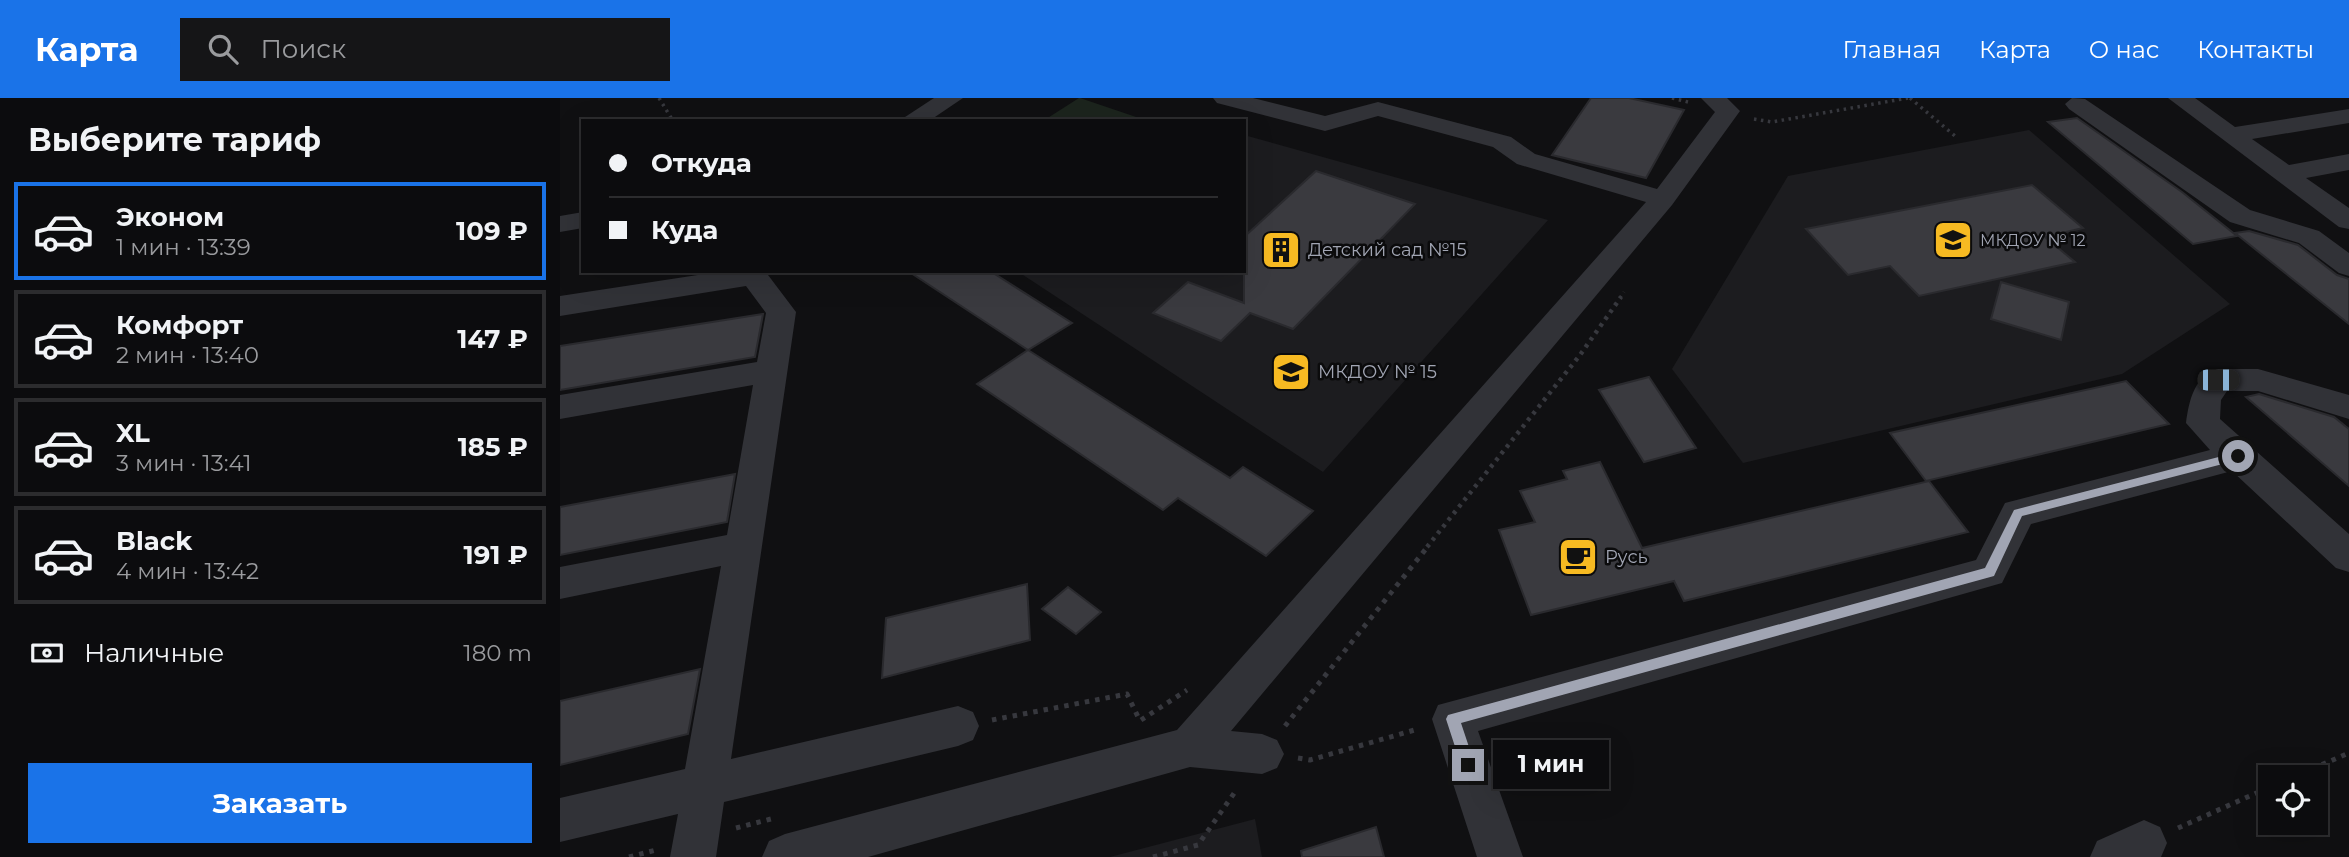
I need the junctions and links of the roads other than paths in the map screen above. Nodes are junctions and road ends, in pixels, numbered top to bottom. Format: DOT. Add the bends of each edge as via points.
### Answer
graph roads {
  1 [pos="951,98"];
  2 [pos="1225,98"];
  3 [pos="2115,98"];
  4 [pos="2180,98"];
  5 [pos="1721,105"];
  6 [pos="2349,116"];
  7 [pos="914,119"];
  8 [pos="2230,135"];
  9 [pos="2349,162"];
  10 [pos="2283,174"];
  11 [pos="1663,199"];
  12 [pos="581,220"];
  13 [pos="2349,221"];
  14 [pos="560,224"];
  15 [pos="2349,267"];
  16 [pos="751,274"];
  17 [pos="560,306"];
  18 [pos="771,371"];
  19 [pos="560,407"];
  20 [pos="2349,407"];
  21 [pos="2238,456"];
  22 [pos="743,547"];
  23 [pos="2349,557"];
  24 [pos="560,583"];
  25 [pos="958,726"];
  26 [pos="1190,747"];
  27 [pos="1262,754"];
  28 [pos="705,785"];
  29 [pos="560,820"];
  30 [pos="695,848"];
  31 [pos="785,857"];
  32 [pos="1500,857"];
  1 -- 7 [label="street"];
  2 -- 11 [label="street" via="1325,124 1378,109 1502,142 1526,159"];
  3 -- 15 [label="street" via="2077,104 2240,216 2309,237"];
  4 -- 8 [label="street"];
  5 -- 11 [label="street"];
  6 -- 8 [label="street"];
  8 -- 10 [label="street"];
  9 -- 10 [label="street"];
  10 -- 13 [label="street"];
  11 -- 26 [label="street"];
  12 -- 14 [label="street"];
  16 -- 17 [label="street"];
  16 -- 18 [label="street" via="781,313"];
  18 -- 19 [label="street"];
  18 -- 22 [label="street"];
  20 -- 21 [label="street" via="2258,380 2218,380 2205,399 2203,423"];
  21 -- 23 [label="street"];
  21 -- 32 [label="street" via="2018,513 1989,572 1453,719"];
  22 -- 24 [label="street"];
  22 -- 28 [label="street"];
  25 -- 28 [label="street"];
  26 -- 27 [label="street"];
  26 -- 31 [label="street"];
  28 -- 29 [label="street"];
  28 -- 30 [label="street"];
}
